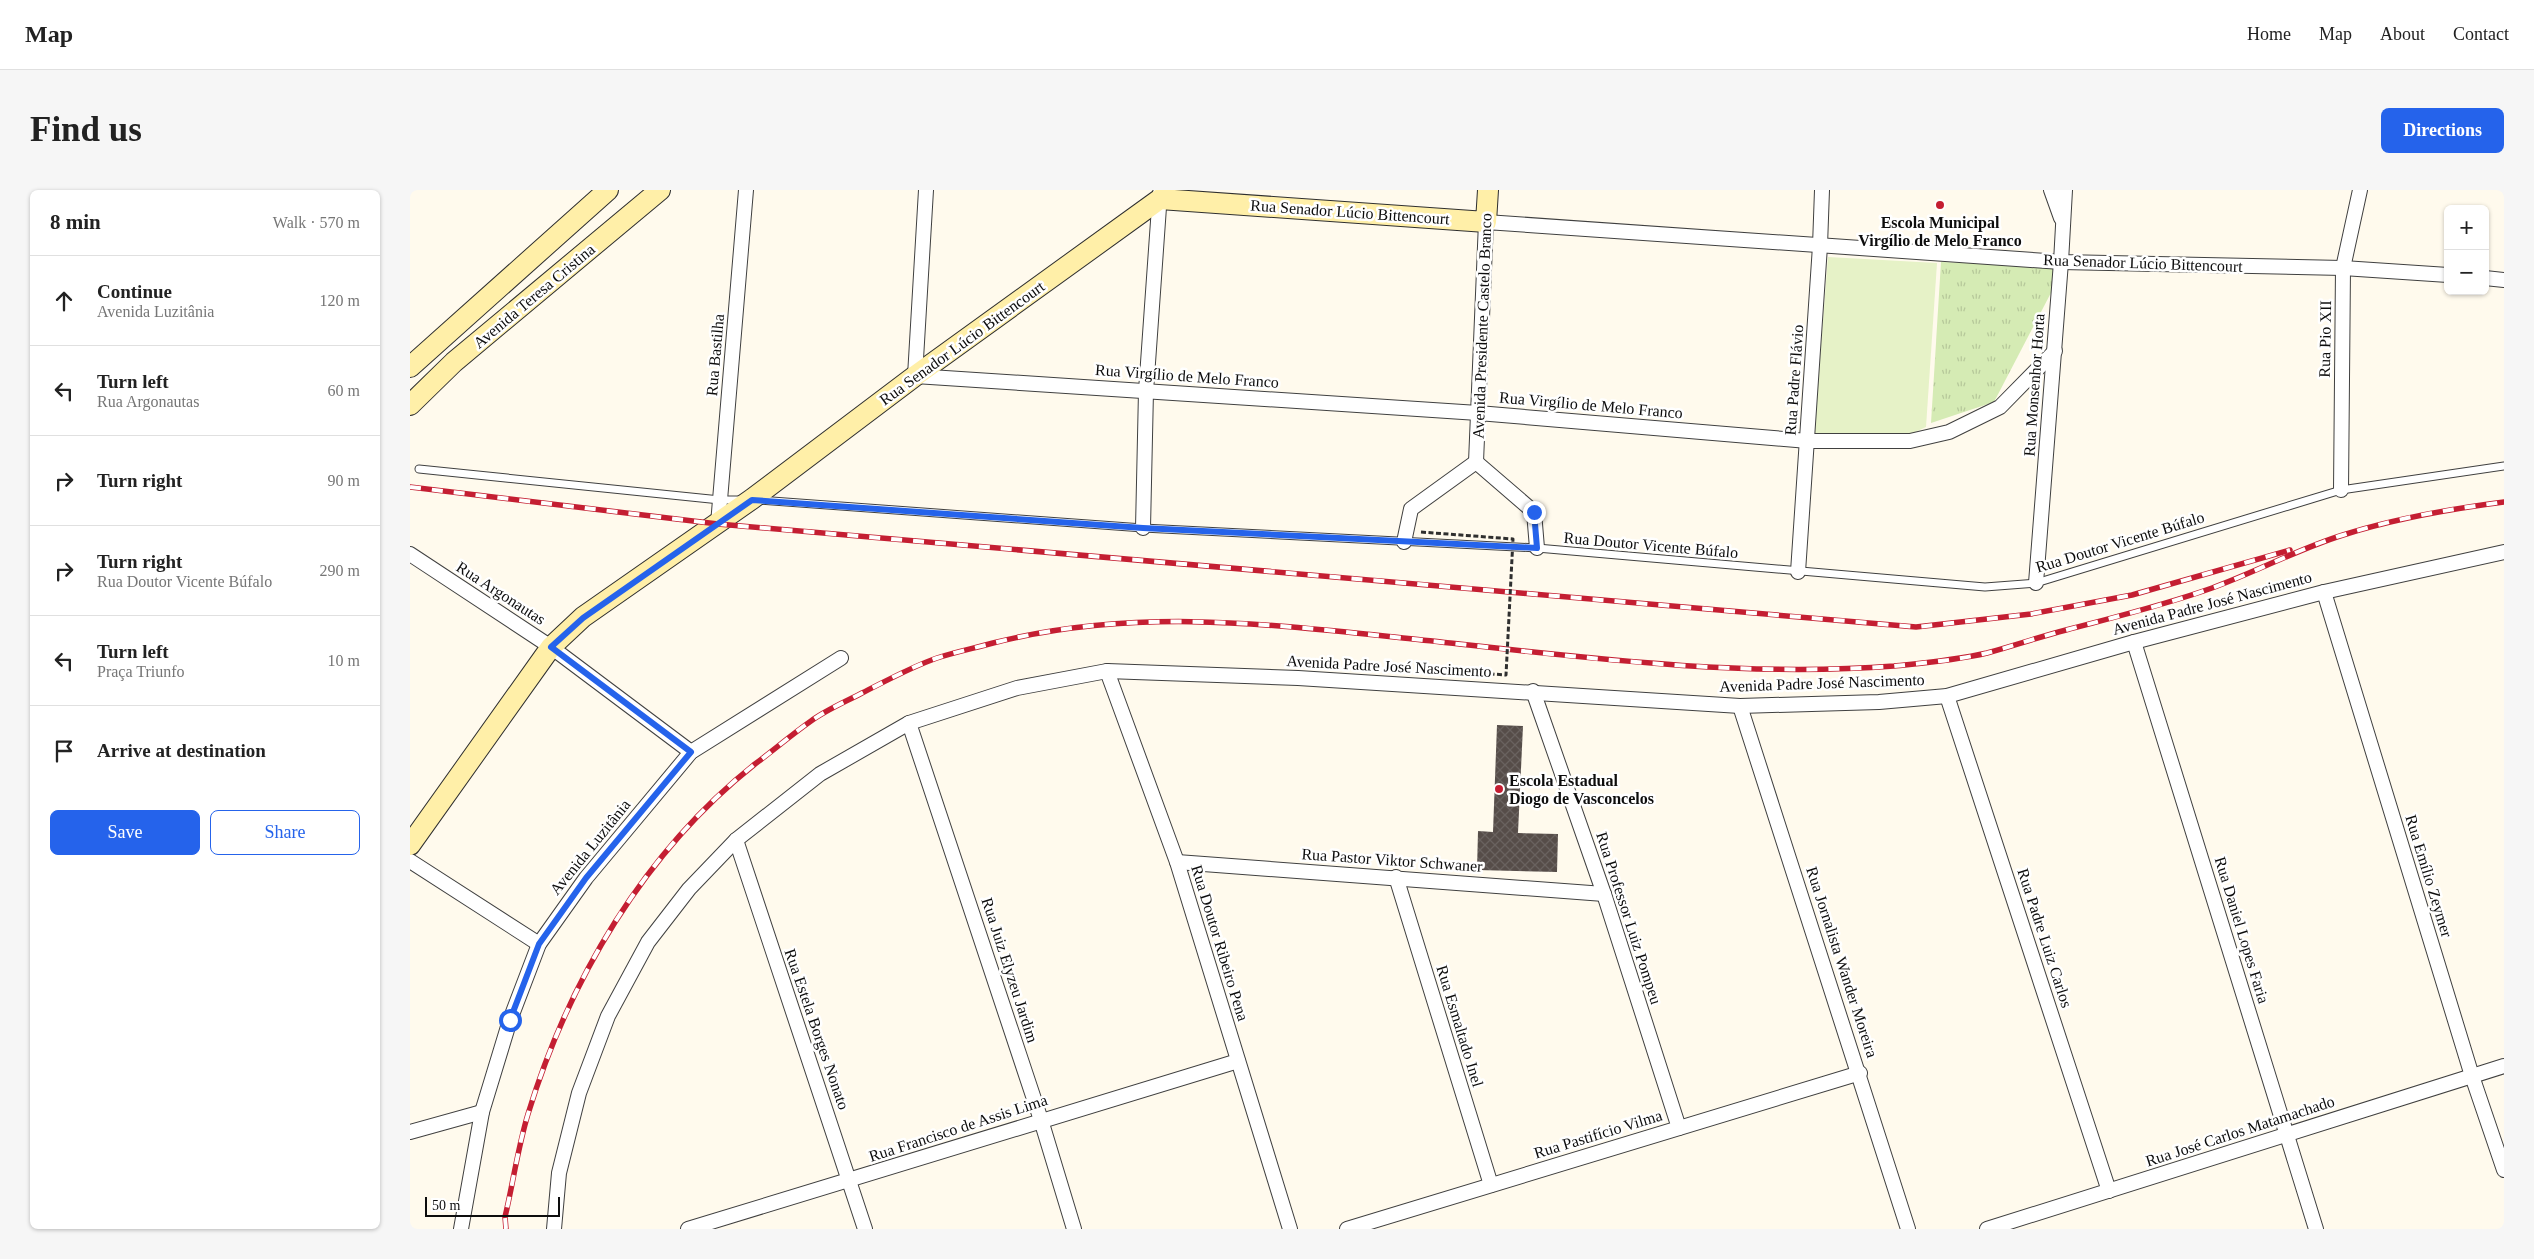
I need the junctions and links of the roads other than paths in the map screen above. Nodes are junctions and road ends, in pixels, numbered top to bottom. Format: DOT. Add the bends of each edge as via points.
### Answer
graph roads {
  1 [pos="608,190"];
  2 [pos="660,190"];
  3 [pos="746,190"];
  4 [pos="926,190"];
  5 [pos="1488,190"];
  6 [pos="1822,190"];
  7 [pos="2051,190"];
  8 [pos="2065,190"];
  9 [pos="2360,190"];
  10 [pos="1157,193"];
  11 [pos="1486,222"];
  12 [pos="2063,226"];
  13 [pos="1820,246"];
  14 [pos="2062,262"];
  15 [pos="2343,268"];
  16 [pos="2444,275"];
  17 [pos="2489,278"];
  18 [pos="2504,280"];
  19 [pos="2055,352"];
  20 [pos="410,367"];
  21 [pos="916,376"];
  22 [pos="1146,391"];
  23 [pos="410,405"];
  24 [pos="1478,413"];
  25 [pos="1808,441"];
  26 [pos="1476,462"];
  27 [pos="2504,466"];
  28 [pos="419,469"];
  29 [pos="2341,490"];
  30 [pos="720,500"];
  31 [pos="752,500"];
  32 [pos="718,524"];
  33 [pos="1143,528"];
  34 [pos="1404,542"];
  35 [pos="1537,548"];
  36 [pos="2504,552"];
  37 [pos="410,554"];
  38 [pos="1798,572"];
  39 [pos="2036,583"];
  40 [pos="2324,592"];
  41 [pos="2134,642"];
  42 [pos="551,647"];
  43 [pos="841,658"];
  44 [pos="1107,671"];
  45 [pos="1533,691"];
  46 [pos="1947,696"];
  47 [pos="1740,706"];
  48 [pos="910,723"];
  49 [pos="691,752"];
  50 [pos="736,840"];
  51 [pos="410,845"];
  52 [pos="410,861"];
  53 [pos="1177,862"];
  54 [pos="1396,877"];
  55 [pos="1604,894"];
  56 [pos="539,944"];
  57 [pos="1238,1060"];
  58 [pos="2504,1066"];
  59 [pos="1860,1073"];
  60 [pos="2472,1076"];
  61 [pos="482,1112"];
  62 [pos="1041,1120"];
  63 [pos="1679,1128"];
  64 [pos="410,1132"];
  65 [pos="2287,1134"];
  66 [pos="2504,1170"];
  67 [pos="850,1181"];
  68 [pos="1491,1185"];
  69 [pos="2110,1191"];
  70 [pos="461,1229"];
  71 [pos="554,1229"];
  72 [pos="688,1229"];
  73 [pos="864,1229"];
  74 [pos="1074,1229"];
  75 [pos="1290,1229"];
  76 [pos="1347,1229"];
  77 [pos="1908,1229"];
  78 [pos="1987,1229"];
  79 [pos="2316,1229"];
  1 -- 20 [label="street, Avenida Teresa Cristina"];
  2 -- 23 [label="street, Avenida Teresa Cristina" via="454,362"];
  3 -- 30 [label="street, Rua Bastilha"];
  4 -- 21 [label="street"];
  5 -- 11 [label="street, Avenida Presidente Castelo Branco"];
  6 -- 13 [label="street, Rua Padre Flávio"];
  7 -- 12 [label="street"];
  8 -- 12 [label="street, Rua Monsenhor Horta"];
  9 -- 15 [label="street, Rua Pio XII"];
  10 -- 11 [label="street, Rua Senador Lúcio Bittencourt"];
  10 -- 21 [label="street, Rua Senador Lúcio Bittencourt"];
  10 -- 22 [label="street"];
  11 -- 13 [label="street, Rua Senador Lúcio Bittencourt"];
  11 -- 24 [label="street, Avenida Presidente Castelo Branco"];
  12 -- 14 [label="street, Rua Monsenhor Horta"];
  13 -- 14 [label="street, Rua Senador Lúcio Bittencourt"];
  13 -- 25 [label="street, Rua Padre Flávio"];
  14 -- 15 [label="street, Rua Senador Lúcio Bittencourt"];
  14 -- 19 [label="street, Rua Monsenhor Horta"];
  15 -- 16 [label="street, Rua Senador Lúcio Bittencourt"];
  15 -- 29 [label="street, Rua Pio XII"];
  17 -- 18 [label="street"];
  19 -- 25 [label="street, Rua Virgílio de Melo Franco" via="2000,407 1949,432 1910,440"];
  19 -- 39 [label="street, Rua Monsenhor Horta"];
  21 -- 22 [label="street, Rua Virgílio de Melo Franco"];
  21 -- 31 [label="street, Rua Senador Lúcio Bittencourt"];
  22 -- 24 [label="street, Rua Virgílio de Melo Franco"];
  22 -- 33 [label="street"];
  24 -- 25 [label="street, Rua Virgílio de Melo Franco"];
  24 -- 26 [label="street, Avenida Presidente Castelo Branco"];
  25 -- 38 [label="street, Rua Padre Flávio"];
  26 -- 34 [label="street" via="1411,509"];
  26 -- 35 [label="street" via="1534,512"];
  27 -- 29 [label="lane, Rua Doutor Vicente Búfalo"];
  28 -- 30 [label="lane, Rua Doutor Vicente Búfalo"];
  29 -- 39 [label="lane, Rua Doutor Vicente Búfalo"];
  30 -- 31 [label="lane, Rua Doutor Vicente Búfalo"];
  30 -- 32 [label="street, Rua Bastilha"];
  31 -- 32 [label="street, Rua Senador Lúcio Bittencourt"];
  31 -- 33 [label="lane, Rua Doutor Vicente Búfalo"];
  32 -- 42 [label="street, Rua Senador Lúcio Bittencourt" via="583,618"];
  33 -- 34 [label="lane, Rua Doutor Vicente Búfalo"];
  34 -- 35 [label="lane, Rua Doutor Vicente Búfalo"];
  35 -- 38 [label="lane, Rua Doutor Vicente Búfalo"];
  36 -- 40 [label="street, Avenida Padre José Nascimento"];
  37 -- 42 [label="street, Rua Argonautas"];
  38 -- 39 [label="lane, Rua Doutor Vicente Búfalo" via="1985,587"];
  40 -- 41 [label="street, Avenida Padre José Nascimento"];
  40 -- 60 [label="street, Rua Emílio Zeymer"];
  41 -- 46 [label="street, Avenida Padre José Nascimento"];
  41 -- 65 [label="street, Rua Daniel Lopes Faria"];
  42 -- 49 [label="street, Rua Argonautas"];
  42 -- 51 [label="street, Rua Senador Lúcio Bittencourt"];
  43 -- 49 [label="street, Avenida Luzitânia"];
  44 -- 45 [label="street, Avenida Padre José Nascimento"];
  44 -- 48 [label="street, Avenida Padre José Nascimento" via="1017,688"];
  44 -- 53 [label="street, Rua Doutor Ribeiro Pena"];
  45 -- 47 [label="street, Avenida Padre José Nascimento"];
  45 -- 55 [label="street, Rua Professor Luiz Pompeu"];
  46 -- 47 [label="street, Avenida Padre José Nascimento" via="1879,702"];
  46 -- 69 [label="street, Rua Padre Luiz Carlos"];
  47 -- 59 [label="street, Rua Jornalista Wander Moreira"];
  48 -- 50 [label="street, Avenida Padre José Nascimento" via="820,774"];
  48 -- 62 [label="street, Rua Juiz Elyzeu Jardim"];
  49 -- 56 [label="street, Avenida Luzitânia" via="586,878"];
  50 -- 67 [label="street, Rua Estela Borges Nonato"];
  50 -- 71 [label="street, Avenida Padre José Nascimento" via="690,889 648,942 608,1016 579,1093 559,1173"];
  52 -- 56 [label="street"];
  53 -- 54 [label="street, Rua Pastor Viktor Schwaner"];
  53 -- 57 [label="street, Rua Doutor Ribeiro Pena"];
  54 -- 55 [label="street, Rua Pastor Viktor Schwaner"];
  54 -- 68 [label="street, Rua Esmaltado Inel"];
  55 -- 63 [label="street, Rua Professor Luiz Pompeu"];
  56 -- 61 [label="street, Avenida Luzitânia" via="510,1020"];
  57 -- 62 [label="street, Rua Francisco de Assis Lima"];
  57 -- 75 [label="street, Rua Doutor Ribeiro Pena"];
  58 -- 60 [label="street, Rua José Carlos Matamachado"];
  59 -- 63 [label="street, Rua Pastifício Vilma"];
  59 -- 77 [label="street, Rua Jornalista Wander Moreira"];
  60 -- 65 [label="street, Rua José Carlos Matamachado"];
  60 -- 66 [label="street, Rua Emílio Zeymer"];
  61 -- 64 [label="street"];
  61 -- 70 [label="street, Avenida Luzitânia"];
  62 -- 67 [label="street, Rua Francisco de Assis Lima"];
  62 -- 74 [label="street, Rua Juiz Elyzeu Jardim"];
  63 -- 68 [label="street, Rua Pastifício Vilma"];
  65 -- 69 [label="street, Rua José Carlos Matamachado"];
  65 -- 79 [label="street, Rua Daniel Lopes Faria"];
  67 -- 72 [label="street, Rua Francisco de Assis Lima"];
  67 -- 73 [label="street, Rua Estela Borges Nonato"];
  68 -- 76 [label="street, Rua Pastifício Vilma"];
  69 -- 78 [label="street, Rua José Carlos Matamachado"];
}
